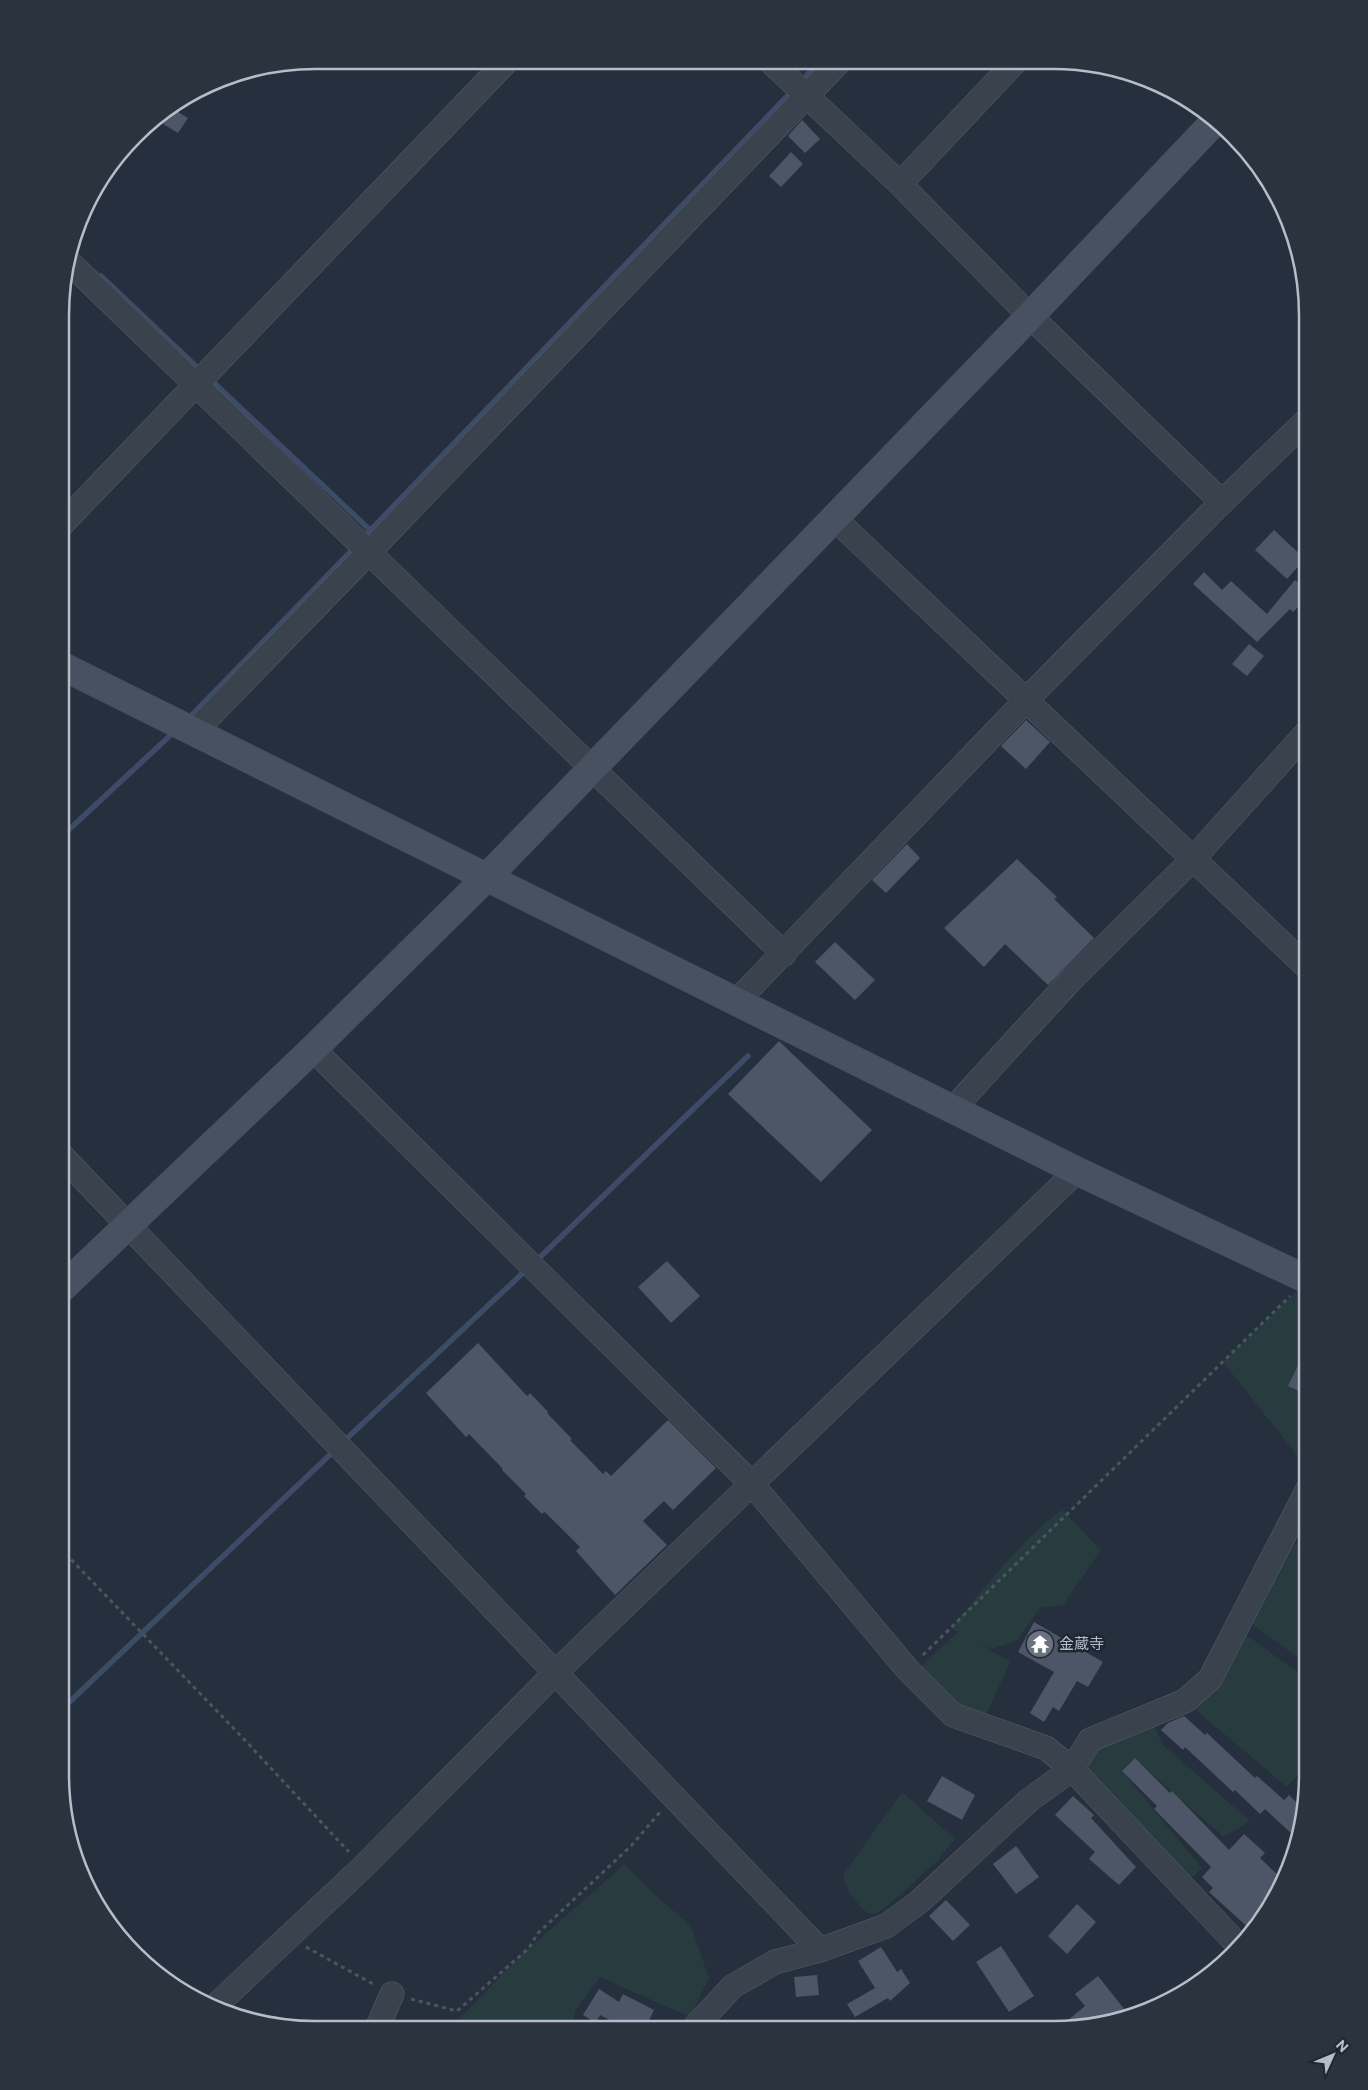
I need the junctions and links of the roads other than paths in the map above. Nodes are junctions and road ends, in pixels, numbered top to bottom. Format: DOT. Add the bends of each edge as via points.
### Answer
graph roads {
  1 [pos="498,69"];
  2 [pos="778,69"];
  3 [pos="832,69"];
  4 [pos="1008,69"];
  5 [pos="806,96"];
  6 [pos="1210,126"];
  7 [pos="900,184"];
  8 [pos="73,266"];
  9 [pos="1030,316"];
  10 [pos="196,383"];
  11 [pos="1299,428"];
  12 [pos="1222,502"];
  13 [pos="69,517"];
  14 [pos="835,519"];
  15 [pos="369,552"];
  16 [pos="69,670"];
  17 [pos="1026,700"];
  18 [pos="194,732"];
  19 [pos="1299,740"];
  20 [pos="590,769"];
  21 [pos="1192,860"];
  22 [pos="487,877"];
  23 [pos="784,954"];
  24 [pos="1299,960"];
  25 [pos="736,1002"];
  26 [pos="313,1049"];
  27 [pos="953,1109"];
  28 [pos="69,1163"];
  29 [pos="1077,1171"];
  30 [pos="127,1225"];
  31 [pos="1299,1276"];
  32 [pos="69,1281"];
  33 [pos="752,1484"];
  34 [pos="1299,1506"];
  35 [pos="555,1673"];
  36 [pos="1072,1769"];
  37 [pos="1234,1941"];
  38 [pos="820,1950"];
  39 [pos="392,1994"];
  40 [pos="219,2002"];
  41 [pos="381,2021"];
  42 [pos="700,2021"];
  1 -- 10 [label="street"];
  2 -- 5 [label="street"];
  3 -- 5 [label="street"];
  4 -- 7 [label="street"];
  5 -- 7 [label="street"];
  5 -- 15 [label="street"];
  6 -- 9 [label="street"];
  7 -- 9 [label="street"];
  8 -- 10 [label="street"];
  9 -- 12 [label="street"];
  9 -- 14 [label="street"];
  10 -- 13 [label="street"];
  10 -- 15 [label="street"];
  11 -- 12 [label="street"];
  12 -- 17 [label="street"];
  14 -- 17 [label="street"];
  14 -- 20 [label="street"];
  15 -- 18 [label="street"];
  15 -- 20 [label="street"];
  16 -- 18 [label="street"];
  17 -- 21 [label="street"];
  17 -- 23 [label="street"];
  18 -- 22 [label="street"];
  19 -- 21 [label="street"];
  20 -- 22 [label="street"];
  20 -- 23 [label="street"];
  21 -- 24 [label="street"];
  21 -- 27 [label="street" via="1069,982"];
  22 -- 25 [label="street"];
  22 -- 26 [label="street"];
  23 -- 25 [label="street"];
  25 -- 27 [label="street"];
  26 -- 30 [label="street"];
  26 -- 33 [label="street"];
  27 -- 29 [label="street"];
  28 -- 30 [label="street"];
  29 -- 31 [label="street"];
  29 -- 33 [label="street"];
  30 -- 32 [label="street"];
  30 -- 35 [label="street"];
  33 -- 35 [label="street"];
  33 -- 36 [label="street" via="908,1670 953,1715 1046,1748"];
  34 -- 36 [label="street" via="1210,1679 1185,1701 1090,1740"];
  35 -- 38 [label="street"];
  35 -- 40 [label="street" via="363,1867"];
  36 -- 37 [label="street"];
  36 -- 38 [label="street" via="1028,1801 919,1902 886,1926"];
  38 -- 42 [label="street" via="775,1962 733,1986"];
  39 -- 41 [label="street"];
}
